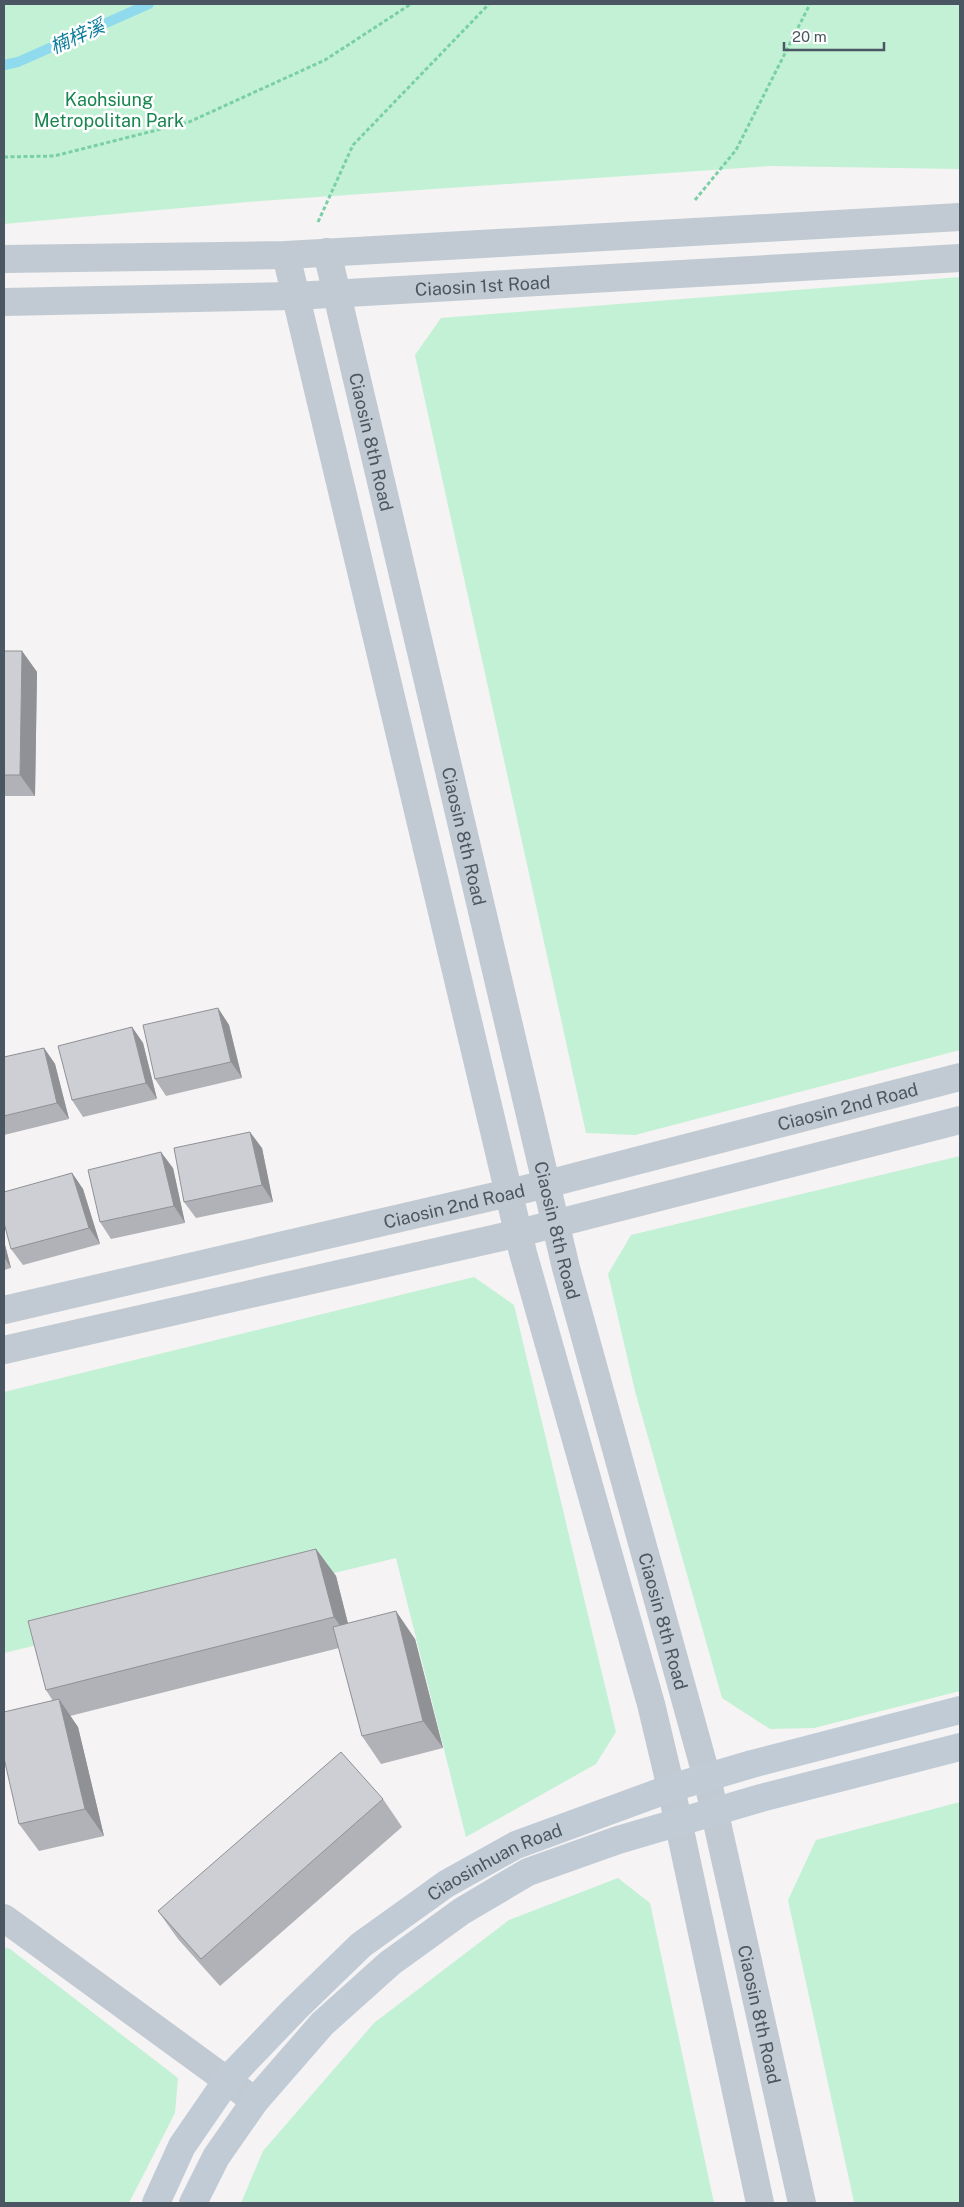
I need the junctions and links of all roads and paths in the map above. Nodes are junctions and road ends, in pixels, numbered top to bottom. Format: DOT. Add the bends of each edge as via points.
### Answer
graph roads {
  1 [pos="411,4"];
  2 [pos="489,4"];
  3 [pos="810,4"];
  4 [pos="4,157"];
  5 [pos="960,218"];
  6 [pos="309,225"];
  7 [pos="668,234"];
  8 [pos="327,252"];
  9 [pos="286,255"];
  10 [pos="960,258"];
  11 [pos="4,259"];
  12 [pos="336,294"];
  13 [pos="295,296"];
  14 [pos="4,302"];
  15 [pos="960,1077"];
  16 [pos="960,1120"];
  17 [pos="547,1184"];
  18 [pos="509,1193"];
  19 [pos="556,1224"];
  20 [pos="519,1233"];
  21 [pos="4,1310"];
  22 [pos="4,1350"];
  23 [pos="960,1710"];
  24 [pos="960,1747"];
  25 [pos="707,1778"];
  26 [pos="671,1788"];
  27 [pos="715,1811"];
  28 [pos="679,1822"];
  29 [pos="4,1918"];
  30 [pos="228,2079"];
  31 [pos="255,2101"];
  32 [pos="156,2203"];
  33 [pos="193,2203"];
  34 [pos="760,2203"];
  35 [pos="802,2203"];
  1 -- 4 [label="path" via="325,60 189,122 54,156"];
  2 -- 6 [label="path" via="353,145 318,223"];
  3 -- 7 [label="path" via="736,150"];
  5 -- 7 [label="street"];
  7 -- 8 [label="street"];
  8 -- 9 [label="street"];
  8 -- 12 [label="street, Ciaosin 8th Road"];
  9 -- 11 [label="street"];
  9 -- 13 [label="street, Ciaosin 8th Road"];
  10 -- 12 [label="street, Ciaosin 1st Road"];
  12 -- 13 [label="street, Ciaosin 1st Road"];
  12 -- 17 [label="street, Ciaosin 8th Road"];
  13 -- 14 [label="street, Ciaosin 1st Road"];
  13 -- 18 [label="street, Ciaosin 8th Road"];
  15 -- 17 [label="street, Ciaosin 2nd Road"];
  16 -- 19 [label="street"];
  17 -- 18 [label="street, Ciaosin 2nd Road"];
  17 -- 19 [label="street, Ciaosin 8th Road"];
  18 -- 20 [label="street, Ciaosin 8th Road"];
  18 -- 21 [label="street, Ciaosin 2nd Road"];
  19 -- 20 [label="street"];
  19 -- 25 [label="street, Ciaosin 8th Road"];
  20 -- 22 [label="street"];
  20 -- 26 [label="street, Ciaosin 8th Road" via="651,1704"];
  23 -- 25 [label="street, Ciaosinhuan Road"];
  24 -- 27 [label="street, Ciaosinhuan Road"];
  25 -- 26 [label="street, Ciaosinhuan Road"];
  25 -- 27 [label="street, Ciaosin 8th Road"];
  26 -- 28 [label="street, Ciaosin 8th Road"];
  26 -- 30 [label="street, Ciaosinhuan Road" via="516,1844 446,1884 361,1945"];
  27 -- 28 [label="street, Ciaosinhuan Road"];
  27 -- 35 [label="street, Ciaosin 8th Road"];
  28 -- 31 [label="street, Ciaosinhuan Road" via="528,1872 462,1911 390,1963 322,2024"];
  28 -- 34 [label="street, Ciaosin 8th Road"];
  29 -- 30 [label="street"];
  30 -- 31 [label="street"];
  30 -- 32 [label="street, Ciaosinhuan Road" via="182,2146"];
  31 -- 33 [label="street, Ciaosinhuan Road" via="216,2157"];
}
